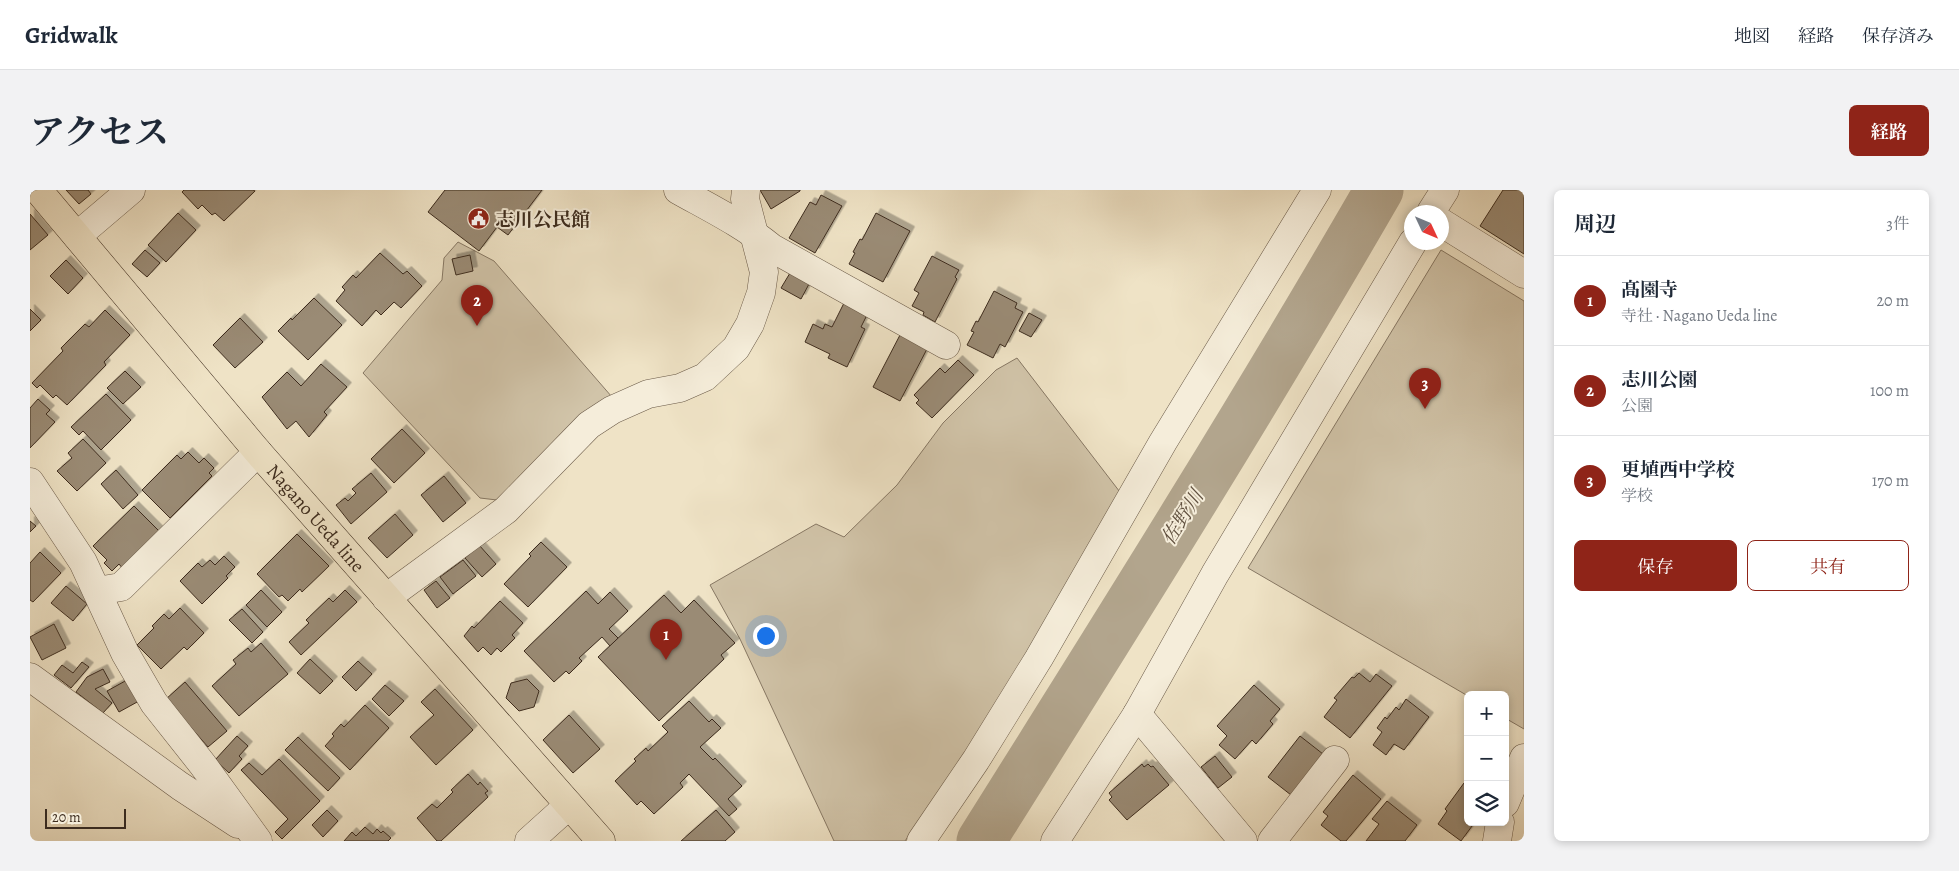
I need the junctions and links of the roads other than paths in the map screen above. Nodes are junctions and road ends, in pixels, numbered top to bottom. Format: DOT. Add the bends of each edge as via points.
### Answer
graph roads {
  1 [pos="38,190"];
  2 [pos="131,190"];
  3 [pos="678,190"];
  4 [pos="746,190"];
  5 [pos="1317,190"];
  6 [pos="1445,190"];
  7 [pos="1435,205"];
  8 [pos="1449,228"];
  9 [pos="753,232"];
  10 [pos="77,236"];
  11 [pos="1408,250"];
  12 [pos="1524,274"];
  13 [pos="946,345"];
  14 [pos="258,452"];
  15 [pos="30,482"];
  16 [pos="97,591"];
  17 [pos="386,598"];
  18 [pos="30,677"];
  19 [pos="1137,714"];
  20 [pos="1524,758"];
  21 [pos="1335,760"];
  22 [pos="1509,794"];
  23 [pos="569,805"];
  24 [pos="1499,826"];
  25 [pos="255,837"];
  26 [pos="529,841"];
  27 [pos="601,841"];
  28 [pos="921,841"];
  29 [pos="1055,841"];
  30 [pos="1243,841"];
  31 [pos="1272,841"];
  32 [pos="1497,841"];
  1 -- 10 [label="main road, Nagano Ueda line"];
  2 -- 10 [label="street"];
  3 -- 9 [label="street"];
  4 -- 9 [label="street"];
  5 -- 28 [label="street" via="1164,442 1039,658"];
  6 -- 7 [label="street"];
  8 -- 12 [label="street"];
  9 -- 13 [label="street" via="772,248"];
  9 -- 17 [label="street" via="764,272 761,293 753,317 736,348 705,376 680,388 648,394 612,410 589,425 506,510"];
  10 -- 14 [label="main road, Nagano Ueda line"];
  11 -- 19 [label="street" via="1215,574"];
  14 -- 16 [label="street" via="121,587"];
  14 -- 17 [label="main road, Nagano Ueda line"];
  15 -- 16 [label="street" via="83,562"];
  16 -- 25 [label="street" via="125,653 154,703"];
  17 -- 23 [label="main road, Nagano Ueda line"];
  18 -- 25 [label="street"];
  19 -- 29 [label="street"];
  19 -- 30 [label="street"];
  20 -- 22 [label="street"];
  21 -- 31 [label="street"];
  23 -- 26 [label="street"];
  23 -- 27 [label="main road, Nagano Ueda line"];
  24 -- 32 [label="street"];
}
